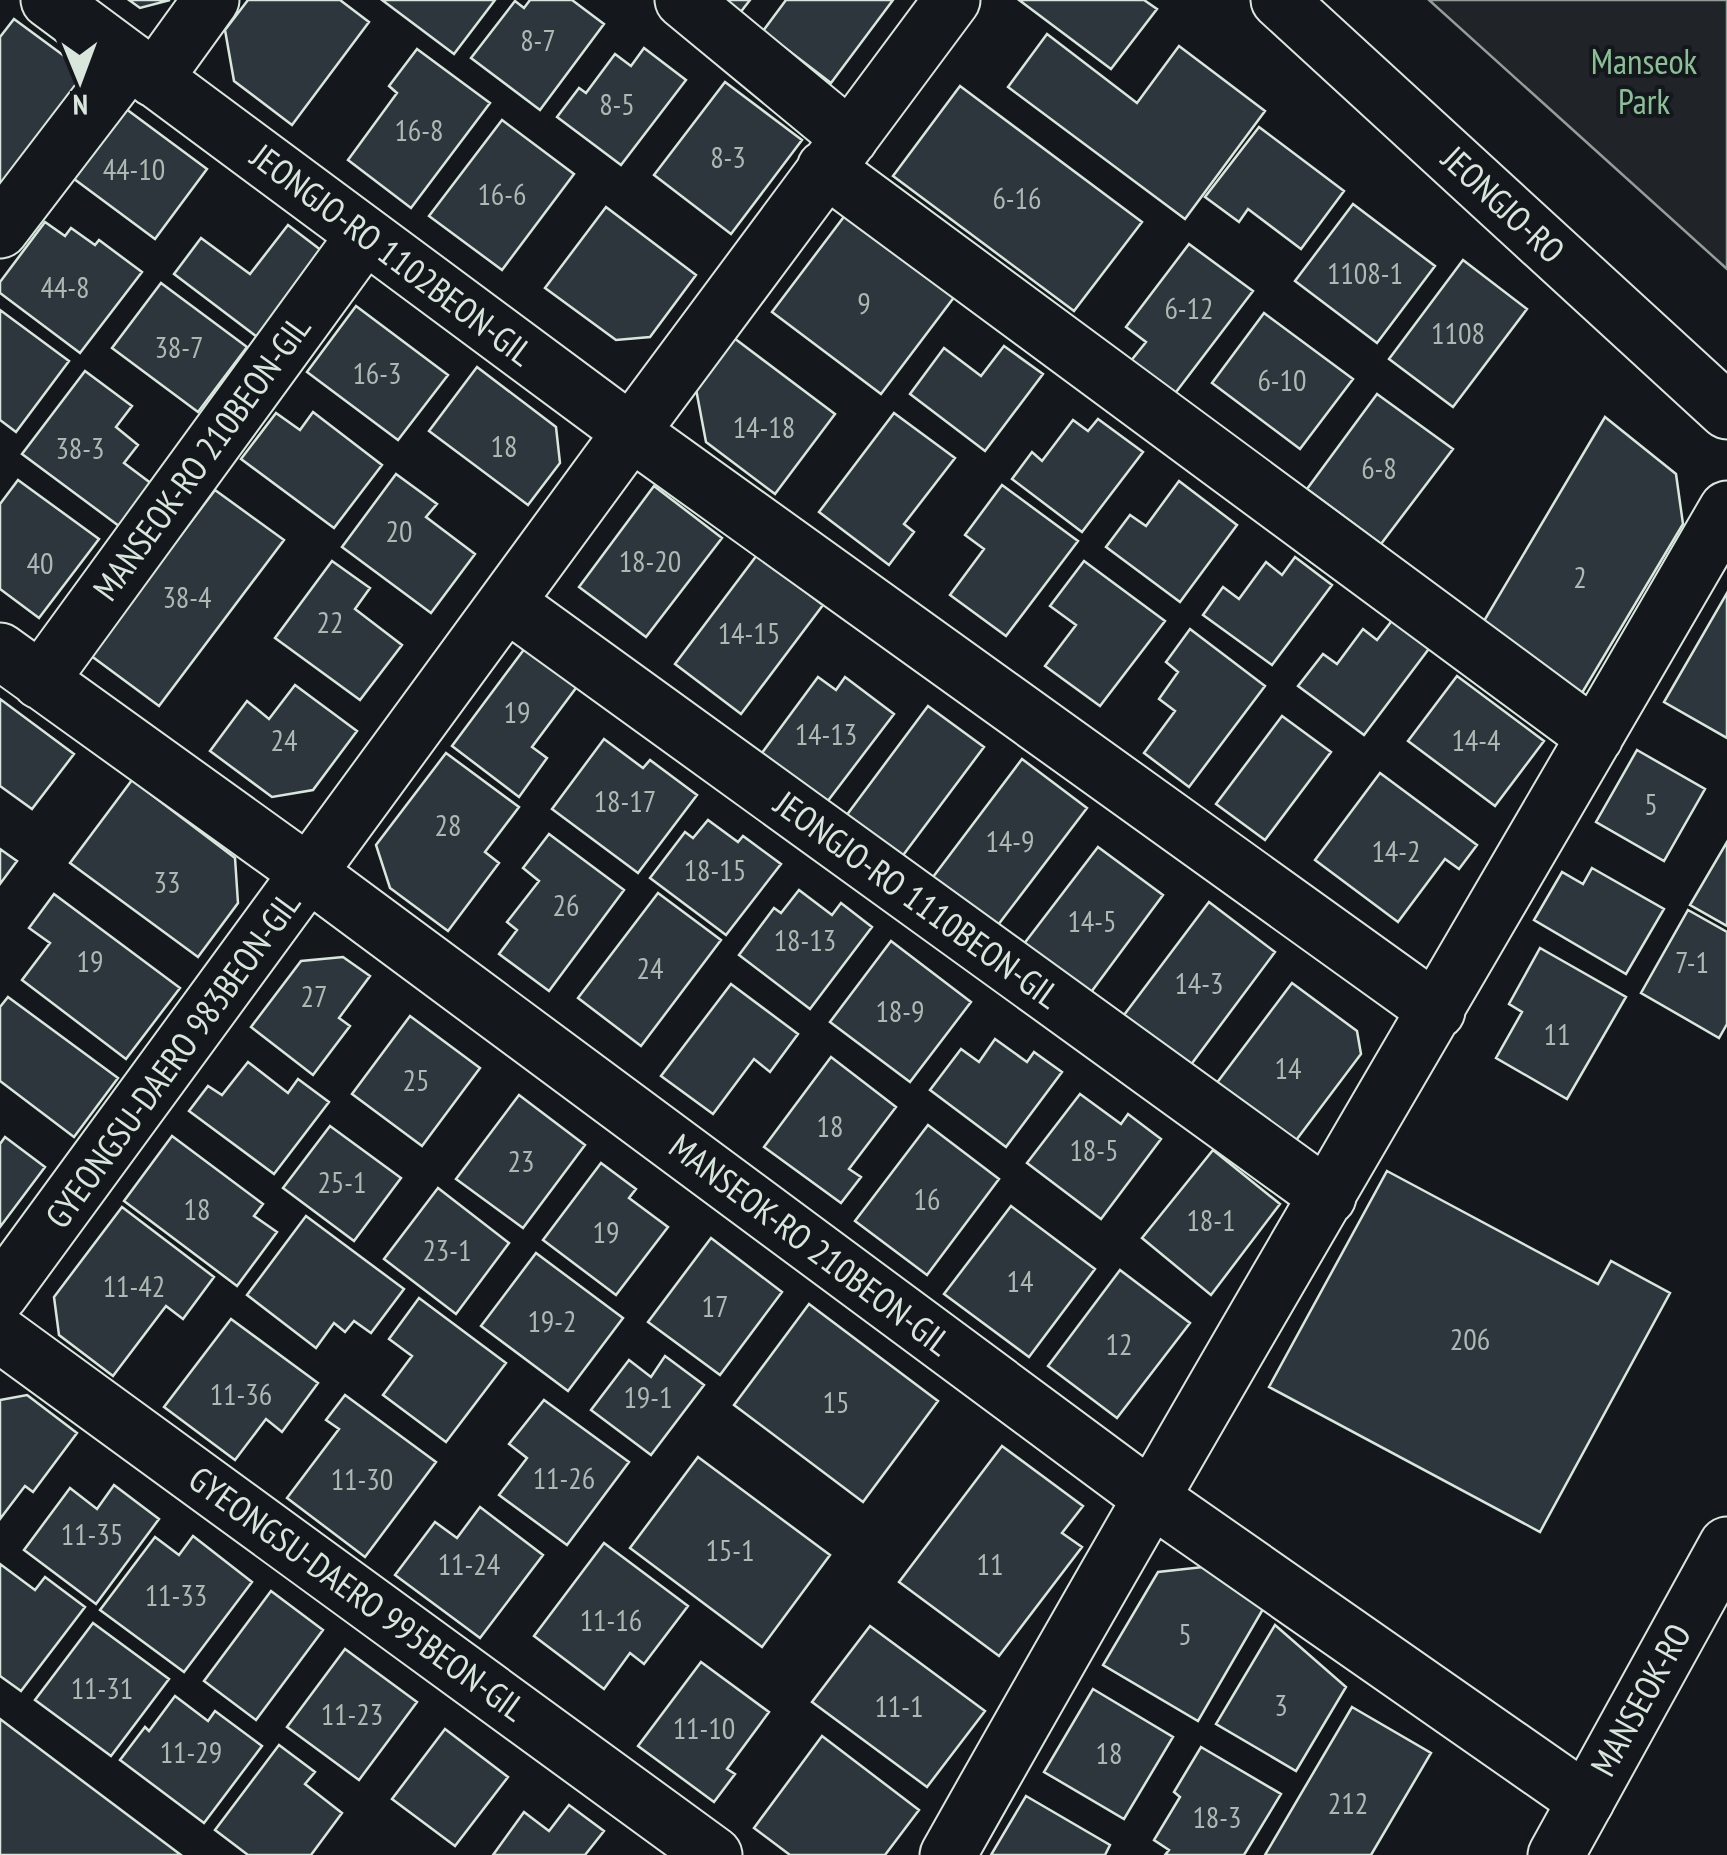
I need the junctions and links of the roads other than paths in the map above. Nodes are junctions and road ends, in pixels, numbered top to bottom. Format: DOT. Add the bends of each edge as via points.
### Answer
graph roads {
  1 [pos="49,0"];
  2 [pos="211,0"];
  3 [pos="683,0"];
  4 [pos="952,0"];
  5 [pos="1279,0"];
  6 [pos="142,69"];
  7 [pos="837,153"];
  8 [pos="0,230"];
  9 [pos="364,235"];
  10 [pos="1727,411"];
  11 [pos="631,432"];
  12 [pos="1727,509"];
  13 [pos="506,603"];
  14 [pos="20,666"];
  15 [pos="1595,737"];
  16 [pos="310,874"];
  17 [pos="1437,1010"];
  18 [pos="1328,1197"];
  19 [pos="0,1294"];
  20 [pos="0,1334"];
  21 [pos="1150,1496"];
  22 [pos="1727,1545"];
  23 [pos="1586,1801"];
  24 [pos="714,1855"];
  25 [pos="948,1855"];
  26 [pos="1556,1855"];
  1 -- 6 [label="street, JEONGJO-RO 1102BEON-GIL"];
  2 -- 6 [label="street"];
  3 -- 7 [label="street"];
  4 -- 7 [label="street"];
  5 -- 10 [label="street, JEONGJO-RO"];
  6 -- 8 [label="street"];
  6 -- 9 [label="street, JEONGJO-RO 1102BEON-GIL"];
  7 -- 11 [label="street"];
  7 -- 15 [label="street"];
  9 -- 11 [label="street, JEONGJO-RO 1102BEON-GIL"];
  9 -- 14 [label="street, MANSEOK-RO 210BEON-GIL"];
  11 -- 13 [label="street"];
  11 -- 17 [label="street"];
  12 -- 15 [label="street"];
  13 -- 16 [label="street"];
  13 -- 18 [label="street, JEONGJO-RO 1110BEON-GIL"];
  14 -- 16 [label="street, MANSEOK-RO 210BEON-GIL"];
  15 -- 17 [label="street"];
  16 -- 19 [label="street, GYEONGSU-DAERO 983BEON-GIL"];
  16 -- 21 [label="street, MANSEOK-RO 210BEON-GIL"];
  17 -- 18 [label="street"];
  18 -- 21 [label="street"];
  20 -- 24 [label="street, GYEONGSU-DAERO 995BEON-GIL"];
  21 -- 23 [label="street, MANSEOK-RO 210BEON-GIL"];
  21 -- 25 [label="street"];
  22 -- 23 [label="street, MANSEOK-RO"];
  23 -- 26 [label="street, MANSEOK-RO"];
}
